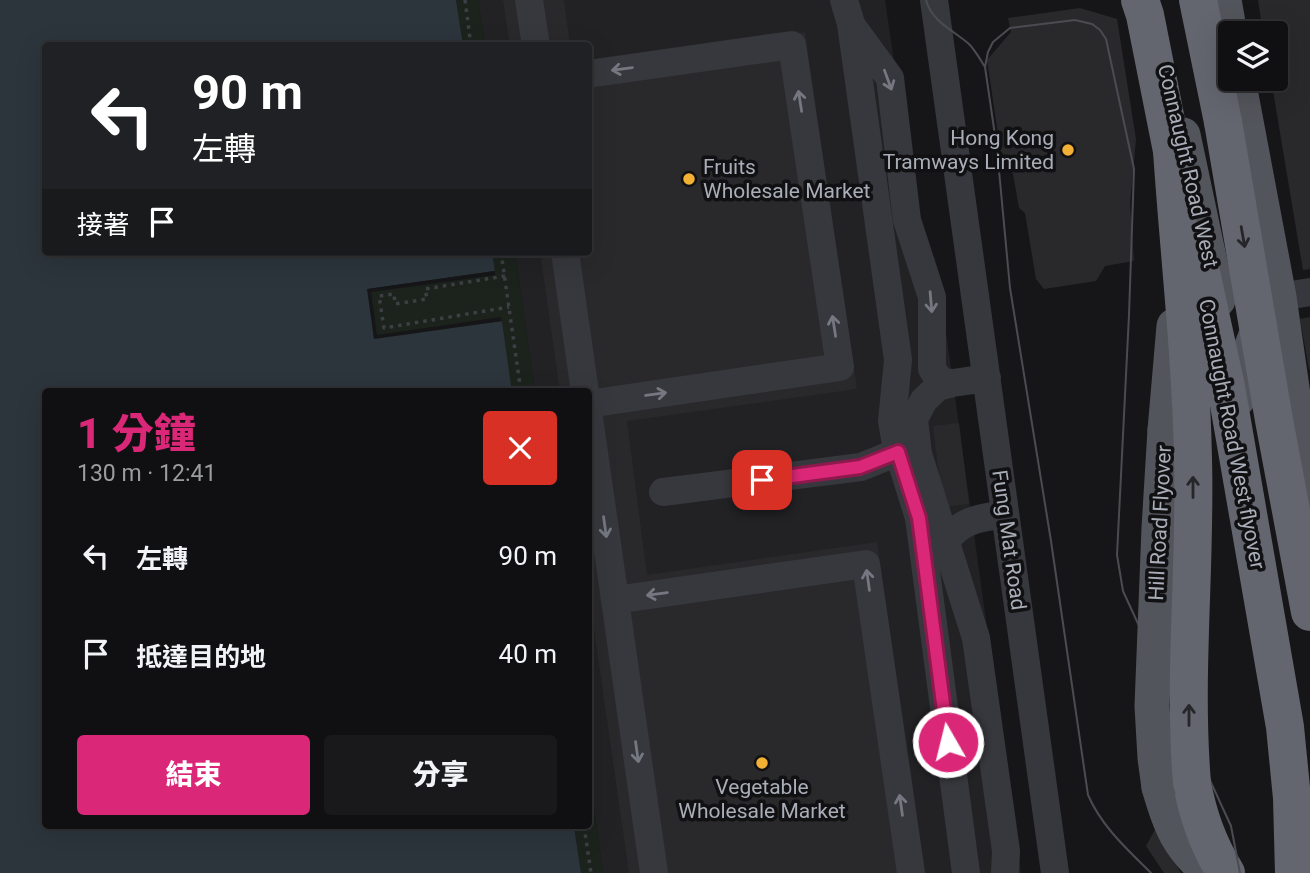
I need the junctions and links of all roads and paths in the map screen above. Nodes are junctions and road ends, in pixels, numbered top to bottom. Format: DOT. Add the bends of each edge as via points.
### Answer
graph roads {
  1 [pos="465,0"];
  2 [pos="529,0"];
  3 [pos="915,0"];
  4 [pos="934,0"];
  5 [pos="1191,0"];
  6 [pos="1198,0"];
  7 [pos="1224,0"];
  8 [pos="1144,4"];
  9 [pos="847,12"];
  10 [pos="1222,21"];
  11 [pos="470,42"];
  12 [pos="535,42"];
  13 [pos="1218,43"];
  14 [pos="1218,43"];
  15 [pos="592,73"];
  16 [pos="1222,91"];
  17 [pos="1241,91"];
  18 [pos="1180,154"];
  19 [pos="963,207"];
  20 [pos="502,256"];
  21 [pos="566,256"];
  22 [pos="505,276"];
  23 [pos="1294,295"];
  24 [pos="509,307"];
  25 [pos="987,378"];
  26 [pos="953,383"];
  27 [pos="521,388"];
  28 [pos="584,388"];
  29 [pos="1238,399"];
  30 [pos="592,403"];
  31 [pos="592,439"];
  32 [pos="908,444"];
  33 [pos="663,492"];
  34 [pos="1005,514"];
  35 [pos="1310,514"];
  36 [pos="947,540"];
  37 [pos="615,600"];
  38 [pos="967,606"];
  39 [pos="931,611"];
  40 [pos="1310,612"];
  41 [pos="584,829"];
  42 [pos="591,873"];
  43 [pos="654,873"];
  44 [pos="911,873"];
  45 [pos="966,873"];
  46 [pos="1005,873"];
  47 [pos="1055,873"];
  48 [pos="1209,873"];
  49 [pos="1226,873"];
  50 [pos="1294,873"];
  51 [pos="1304,873"];
  1 -- 11 [label="path"];
  2 -- 12 [label="street"];
  3 -- 19 [label="street" via="940,183"];
  4 -- 19 [label="street, Fung Mat Road"];
  5 -- 13 [label="highway"];
  6 -- 14 [label="highway, Connaught Road West flyover"];
  7 -- 10 [label="main road"];
  8 -- 18 [label="highway, Connaught Road West flyover" via="1154,64"];
  9 -- 26 [label="street, one-way" via="890,78 907,220 932,297 932,369 941,382"];
  9 -- 32 [label="street" via="898,360 892,421"];
  30 -- 15 [label="street, one-way" via="840,367 792,46"];
  16 -- 40 [label="highway, Connaught Road West flyover, one-way, bridge" via="1224,130"];
  17 -- 23 [label="main road"];
  18 -- 29 [label="main road, Connaught Road West"];
  18 -- 48 [label="main road, Hill Road Flyover, bridge" via="1158,528 1152,726 1166,813 1184,848"];
  49 -- 18 [label="highway, one-way, bridge" via="1208,840 1192,783 1193,459"];
  18 -- 50 [label="highway, Connaught Road West flyover, bridge" via="1279,693 1290,771"];
  19 -- 25 [label="street, Fung Mat Road"];
  20 -- 22 [label="path"];
  21 -- 28 [label="street"];
  22 -- 24 [label="path"];
  22 -- 24 [label="path" via="425,289 426,299 416,301 395,304 394,294 379,296 384,328"];
  23 -- 29 [label="main road" via="1264,317 1252,342"];
  23 -- 35 [label="main road"];
  24 -- 27 [label="path"];
  25 -- 26 [label="street"];
  25 -- 34 [label="street, Fung Mat Road"];
  26 -- 32 [label="street" via="938,387 924,400"];
  29 -- 51 [label="main road, Connaught Road West" via="1297,727"];
  31 -- 37 [label="street, one-way"];
  32 -- 33 [label="street" via="860,467"];
  32 -- 36 [label="street" via="918,454"];
  32 -- 39 [label="street"];
  34 -- 36 [label="street" via="971,520"];
  34 -- 47 [label="street, Fung Mat Road"];
  36 -- 38 [label="street"];
  37 -- 43 [label="street, one-way"];
  44 -- 37 [label="street, one-way" via="866,564"];
  38 -- 39 [label="street"];
  38 -- 46 [label="street" via="976,638 1006,851"];
  39 -- 45 [label="street"];
  41 -- 42 [label="path"];
}
